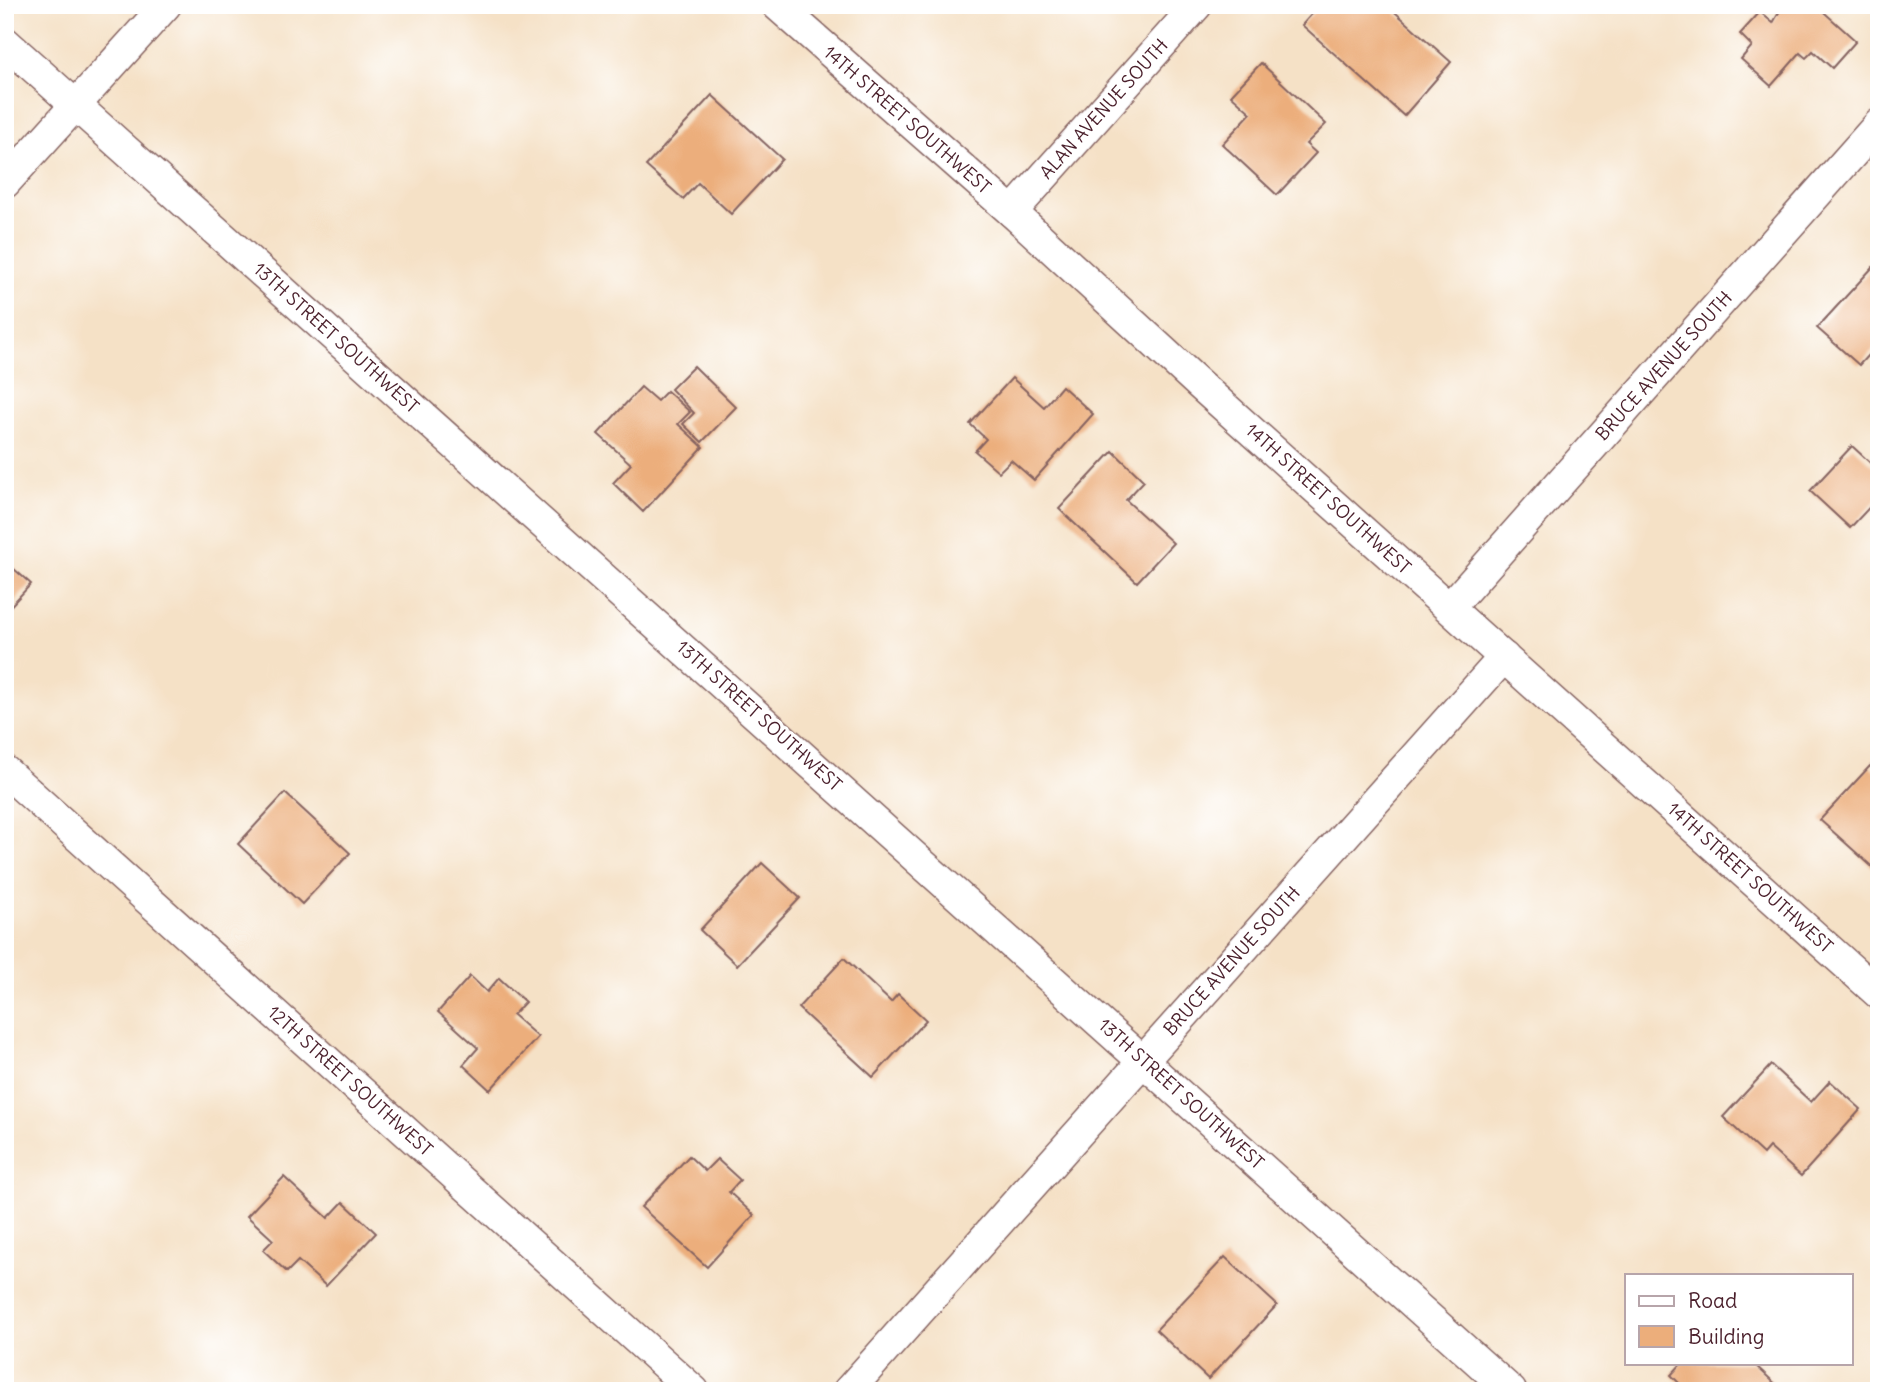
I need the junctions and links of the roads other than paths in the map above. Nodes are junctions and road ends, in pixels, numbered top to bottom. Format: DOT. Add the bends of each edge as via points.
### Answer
graph roads {
  1 [pos="166,5"];
  2 [pos="777,5"];
  3 [pos="1196,5"];
  4 [pos="5,42"];
  5 [pos="75,104"];
  6 [pos="1879,124"];
  7 [pos="5,183"];
  8 [pos="1012,212"];
  9 [pos="1450,607"];
  10 [pos="1504,657"];
  11 [pos="5,771"];
  12 [pos="1879,994"];
  13 [pos="1143,1061"];
  14 [pos="694,1391"];
  15 [pos="848,1391"];
  16 [pos="1511,1391"];
  1 -- 5 [label="street"];
  2 -- 8 [label="street, 14TH STREET SOUTHWEST"];
  3 -- 8 [label="street, ALAN AVENUE SOUTH"];
  4 -- 5 [label="street, 13TH STREET SOUTHWEST"];
  5 -- 7 [label="street"];
  5 -- 13 [label="street, 13TH STREET SOUTHWEST"];
  6 -- 9 [label="street, BRUCE AVENUE SOUTH"];
  8 -- 9 [label="street, 14TH STREET SOUTHWEST"];
  9 -- 10 [label="street, 14TH STREET SOUTHWEST"];
  10 -- 12 [label="street, 14TH STREET SOUTHWEST"];
  10 -- 13 [label="street, BRUCE AVENUE SOUTH"];
  11 -- 14 [label="street, 12TH STREET SOUTHWEST"];
  13 -- 15 [label="street, BRUCE AVENUE SOUTH"];
  13 -- 16 [label="street, 13TH STREET SOUTHWEST"];
}
